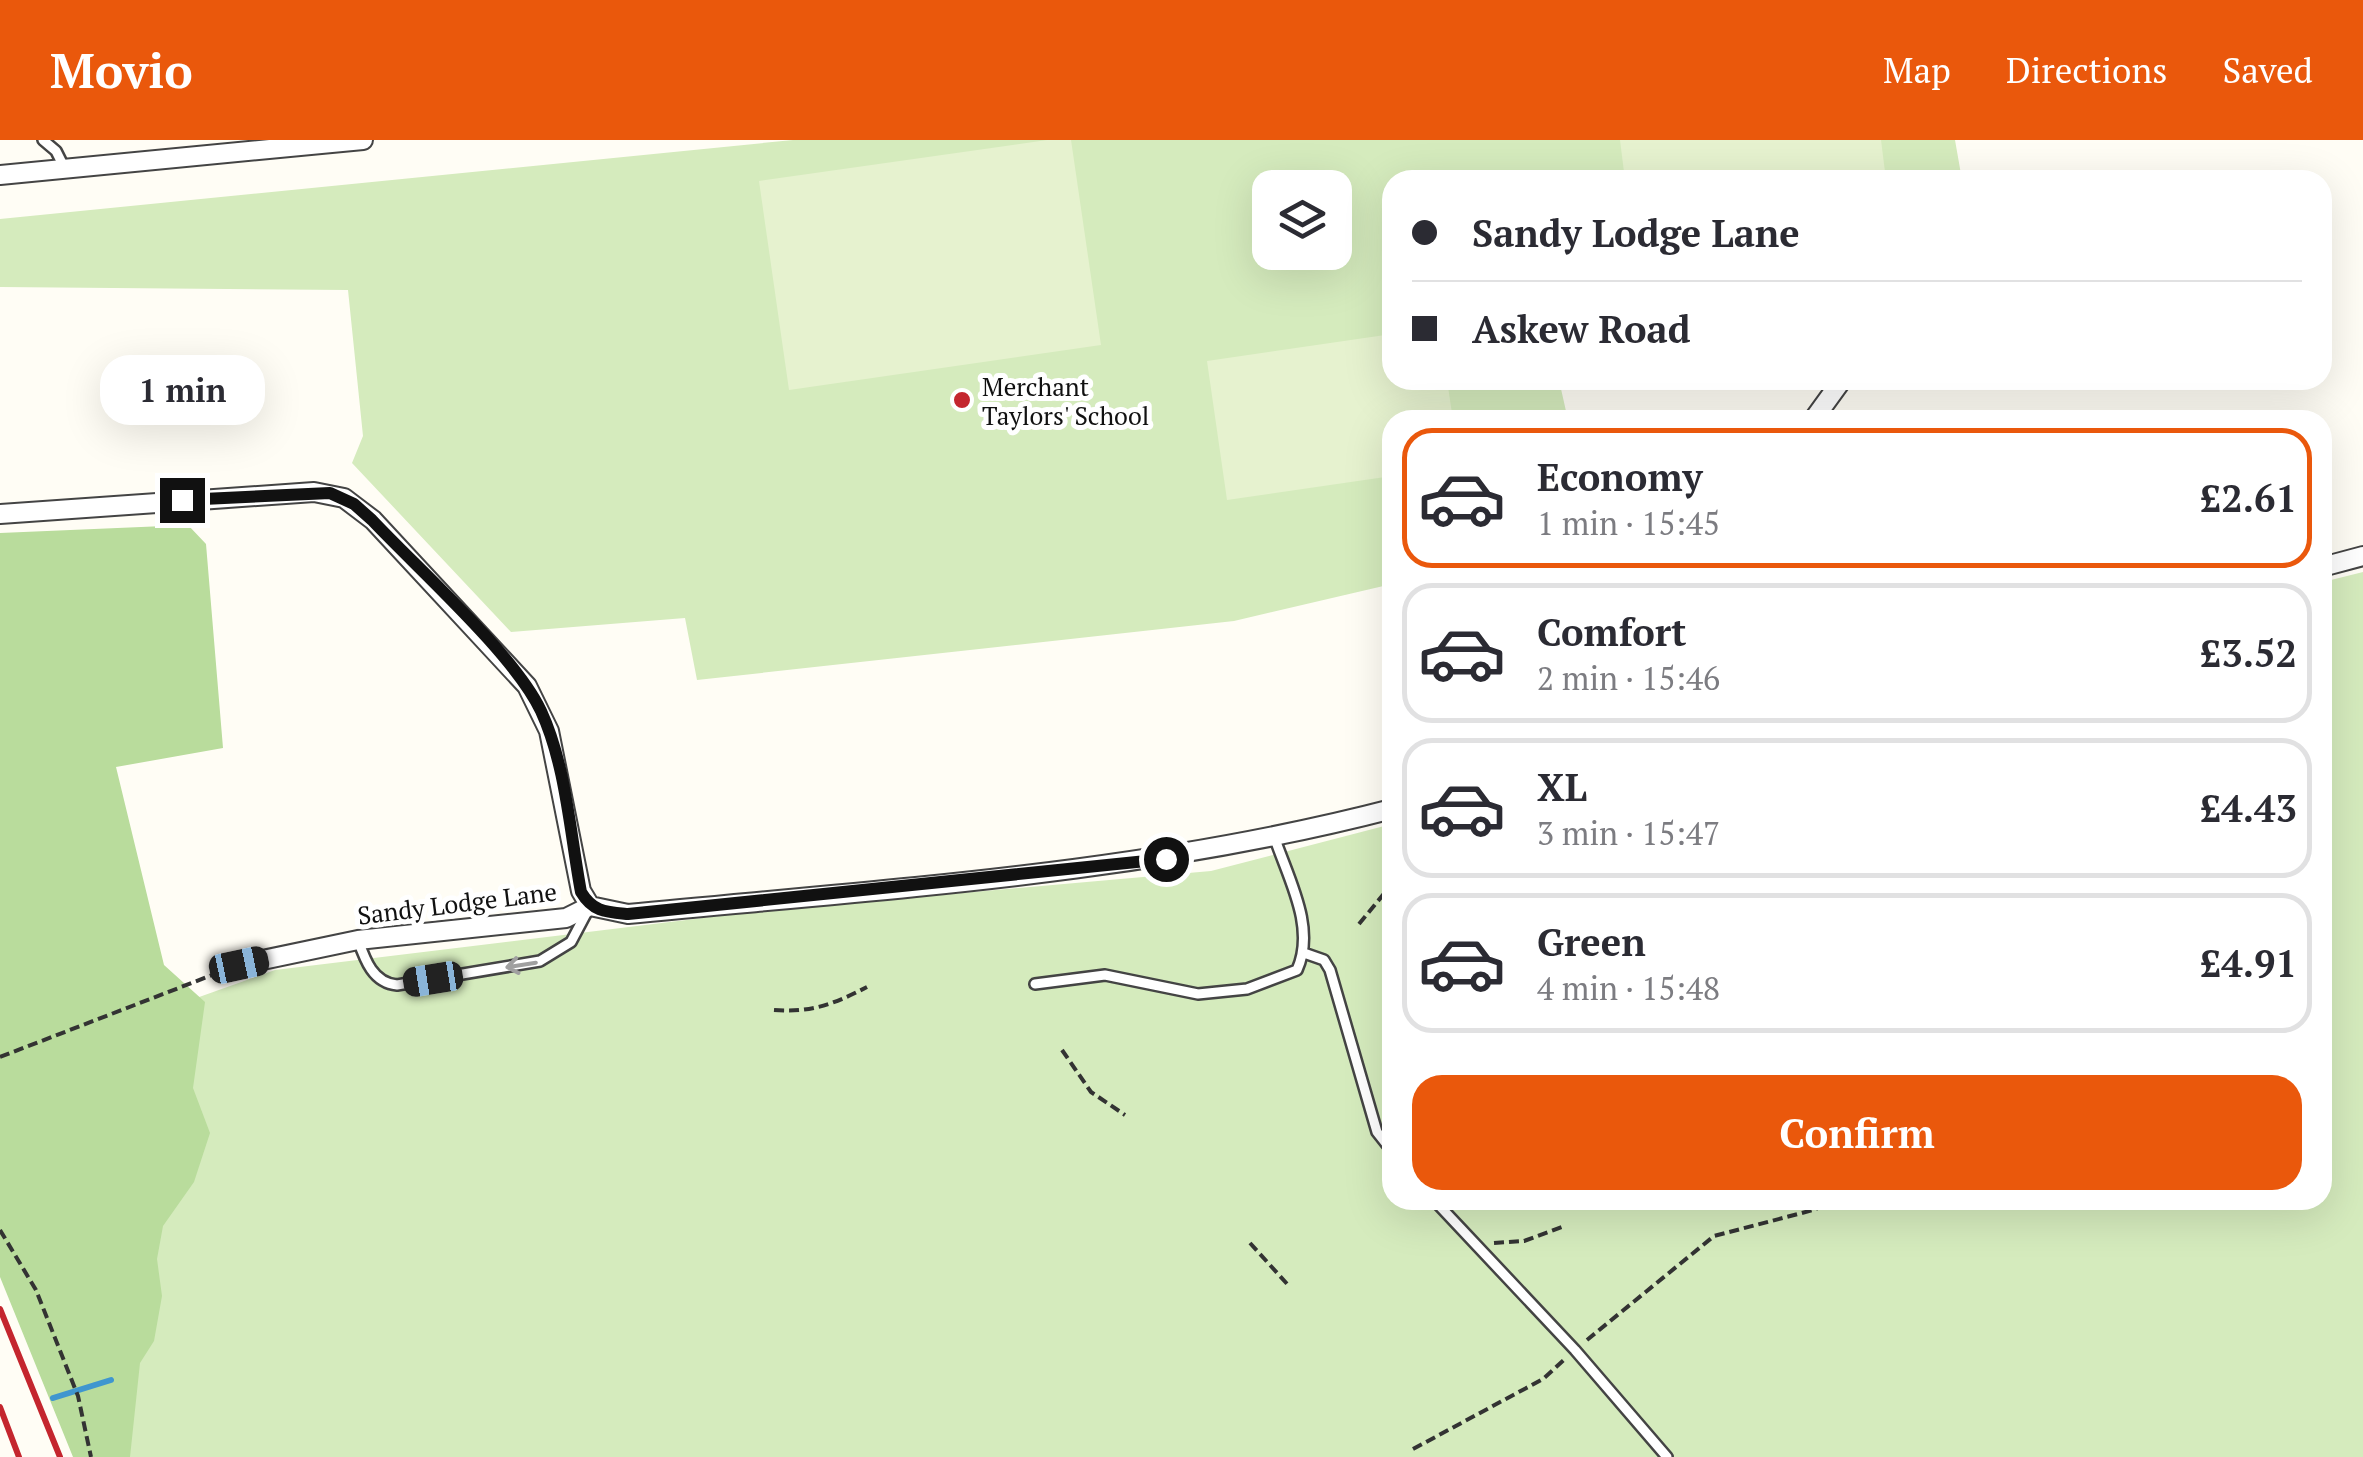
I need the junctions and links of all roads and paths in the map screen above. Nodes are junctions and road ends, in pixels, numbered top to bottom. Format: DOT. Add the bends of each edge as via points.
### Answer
graph roads {
  1 [pos="43,140"];
  2 [pos="362,140"];
  3 [pos="65,169"];
  4 [pos="0,175"];
  5 [pos="0,514"];
  6 [pos="2363,556"];
  7 [pos="2332,564"];
  8 [pos="1382,812"];
  9 [pos="1275,840"];
  10 [pos="1382,896"];
  11 [pos="590,906"];
  12 [pos="1359,924"];
  13 [pos="358,940"];
  14 [pos="1304,953"];
  15 [pos="235,966"];
  16 [pos="1035,984"];
  17 [pos="866,987"];
  18 [pos="774,1010"];
  19 [pos="1062,1050"];
  20 [pos="0,1056"];
  21 [pos="1125,1115"];
  22 [pos="1382,1138"];
  23 [pos="1443,1210"];
  24 [pos="1813,1210"];
  25 [pos="1562,1227"];
  26 [pos="0,1230"];
  27 [pos="1470,1238"];
  28 [pos="1250,1243"];
  29 [pos="1289,1286"];
  30 [pos="1575,1350"];
  31 [pos="1413,1449"];
  32 [pos="91,1457"];
  33 [pos="1668,1457"];
  1 -- 3 [label="lane"];
  2 -- 3 [label="street"];
  3 -- 4 [label="street"];
  5 -- 11 [label="street" via="303,492 330,493 354,504 513,670 540,708 581,892"];
  6 -- 7 [label="street"];
  8 -- 9 [label="street, Sandy Lodge Lane"];
  9 -- 11 [label="street, Sandy Lodge Lane" via="1130,864 648,912"];
  9 -- 14 [label="lane" via="1304,923"];
  10 -- 12 [label="path"];
  11 -- 13 [label="street, Sandy Lodge Lane" via="566,918"];
  11 -- 13 [label="lane, one-way" via="572,942 540,962 397,985 379,979"];
  13 -- 15 [label="street, Sandy Lodge Lane"];
  14 -- 16 [label="lane" via="1297,970 1217,993 1105,975"];
  14 -- 22 [label="lane" via="1324,960 1330,970"];
  15 -- 20 [label="path"];
  17 -- 18 [label="path" via="802,1013"];
  19 -- 21 [label="path" via="1092,1092"];
  23 -- 27 [label="lane"];
  24 -- 30 [label="path" via="1714,1236"];
  25 -- 27 [label="path" via="1512,1244"];
  26 -- 32 [label="path" via="36,1290 78,1396"];
  27 -- 30 [label="lane"];
  28 -- 29 [label="path"];
  30 -- 31 [label="path" via="1543,1379"];
  30 -- 33 [label="lane"];
}
